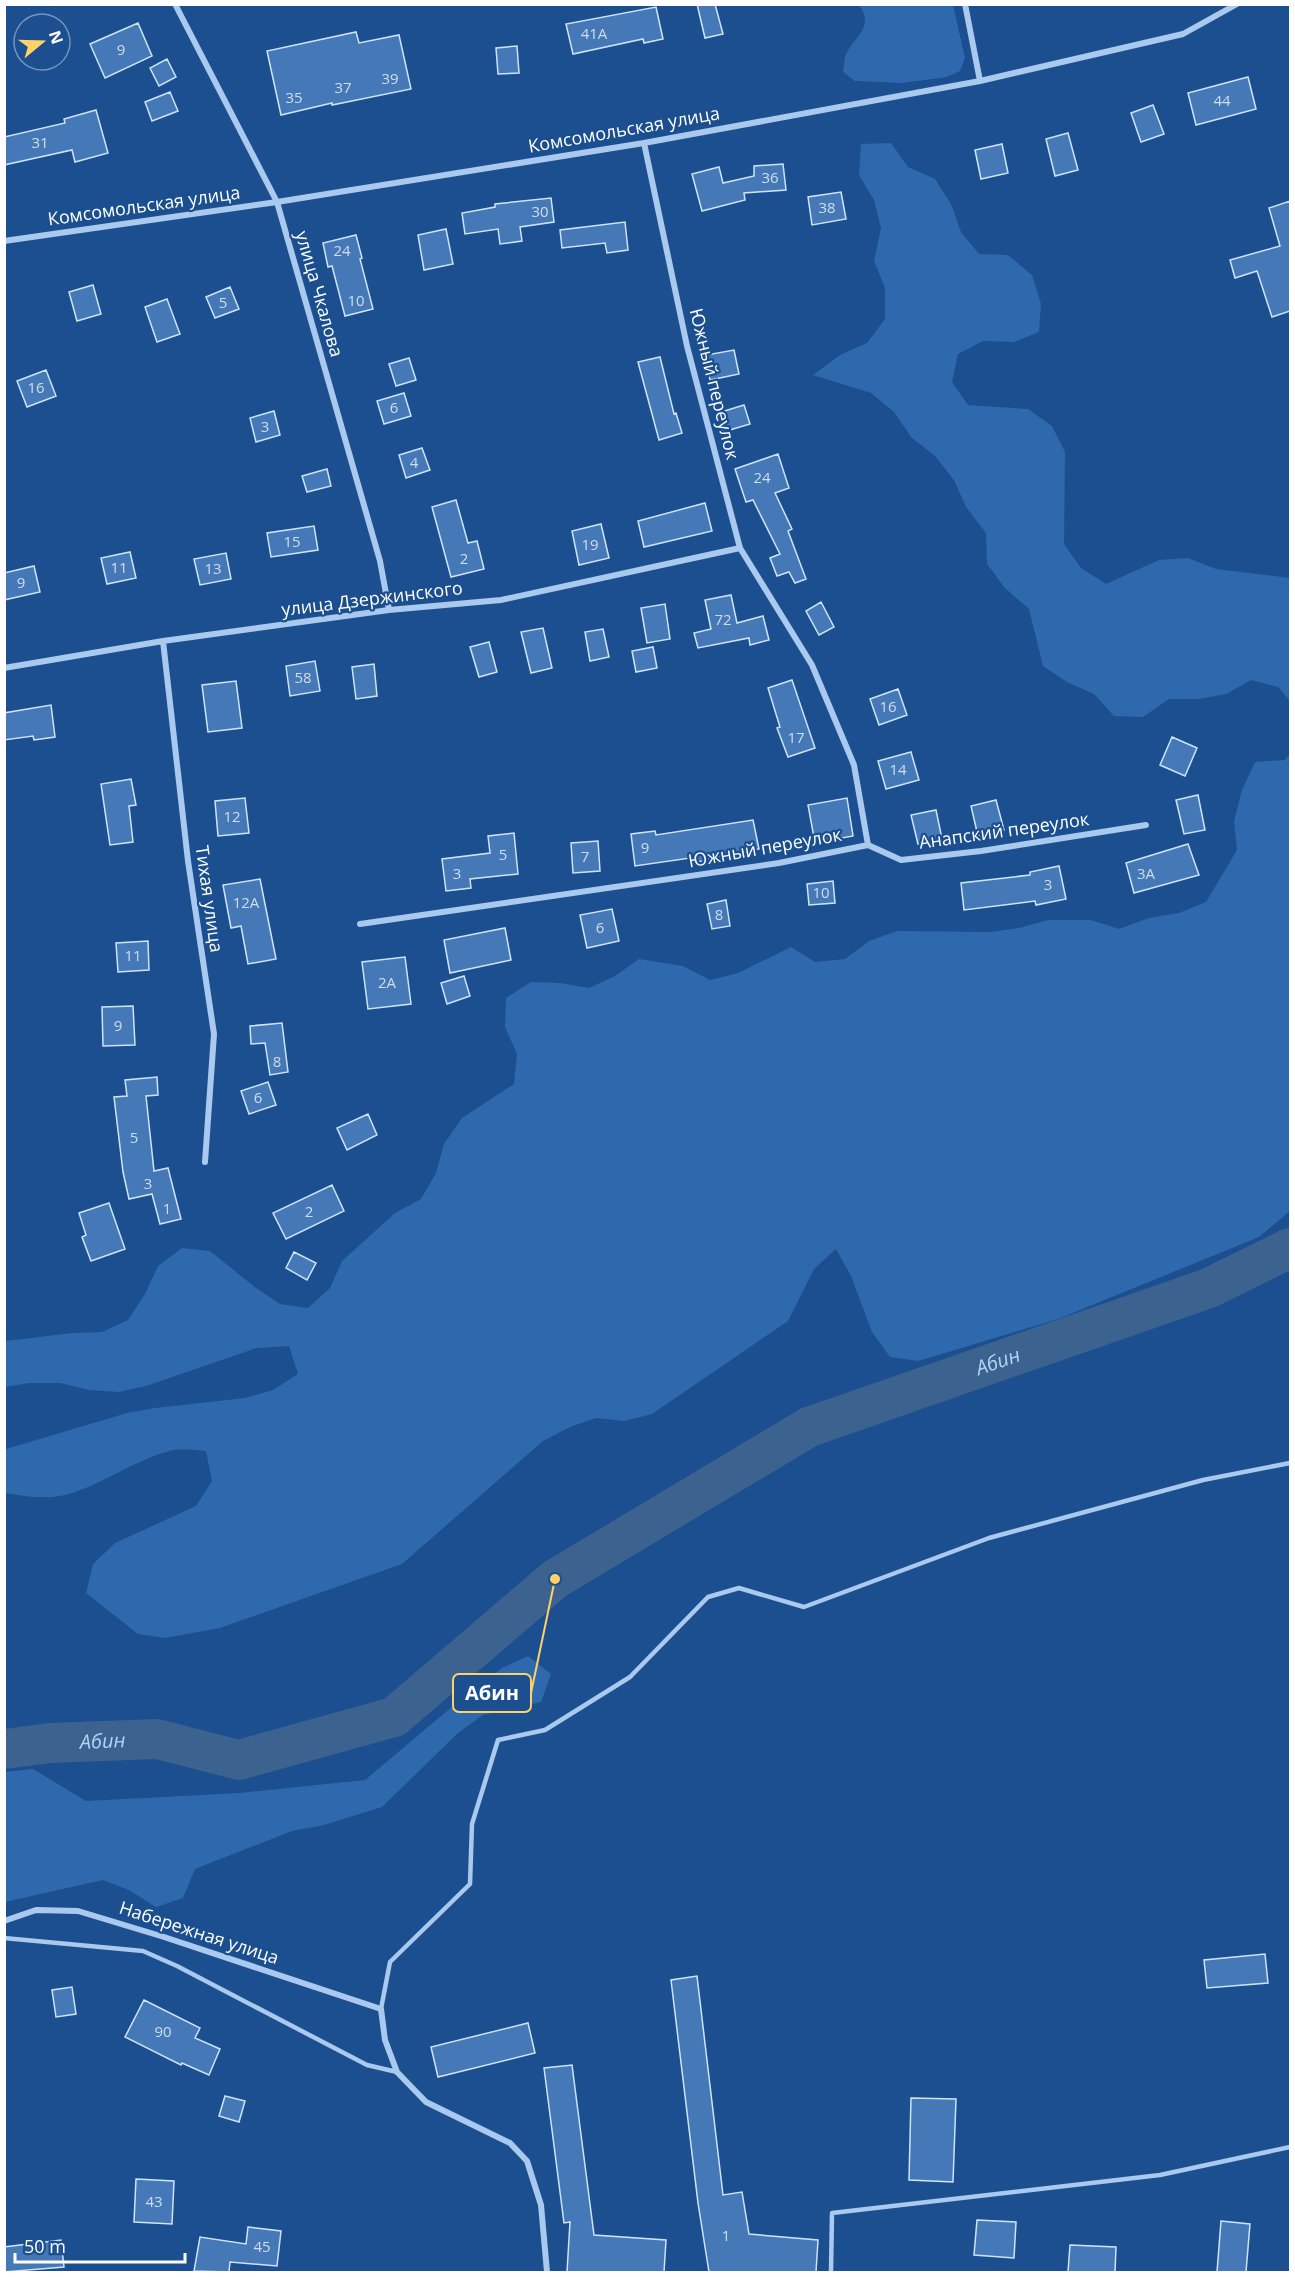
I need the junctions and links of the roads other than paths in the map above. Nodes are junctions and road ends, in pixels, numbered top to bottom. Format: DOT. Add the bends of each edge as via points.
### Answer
graph roads {
  1 [pos="175,4"];
  2 [pos="965,4"];
  3 [pos="1237,4"];
  4 [pos="980,81"];
  5 [pos="644,143"];
  6 [pos="277,202"];
  7 [pos="4,241"];
  8 [pos="740,548"];
  9 [pos="389,610"];
  10 [pos="163,641"];
  11 [pos="4,668"];
  12 [pos="1146,825"];
  13 [pos="868,845"];
  14 [pos="360,924"];
  15 [pos="205,1162"];
  16 [pos="1290,1463"];
  17 [pos="4,1921"];
  18 [pos="4,1938"];
  19 [pos="381,2009"];
  20 [pos="397,2072"];
  21 [pos="1290,2147"];
  22 [pos="547,2272"];
  23 [pos="831,2272"];
  1 -- 6 [label="street, улица Чкалова"];
  2 -- 4 [label="street"];
  3 -- 4 [label="street, Комсомольская улица" via="1183,34"];
  4 -- 5 [label="street, Комсомольская улица"];
  5 -- 6 [label="street, Комсомольская улица"];
  5 -- 8 [label="street, Южный переулок" via="687,346"];
  6 -- 7 [label="street, Комсомольская улица"];
  6 -- 9 [label="street, улица Чкалова" via="380,561"];
  8 -- 9 [label="street, улица Дзержинского" via="501,600"];
  8 -- 13 [label="street, Южный переулок" via="812,664 854,765"];
  9 -- 10 [label="street, улица Дзержинского"];
  10 -- 11 [label="street, улица Дзержинского"];
  10 -- 15 [label="street, Тихая улица" via="188,861 214,1034"];
  12 -- 13 [label="street, Анапский переулок" via="901,860"];
  13 -- 14 [label="street, Южный переулок" via="779,863"];
  16 -- 19 [label="lane" via="1203,1480 989,1538 804,1607 739,1587 708,1597 630,1677 545,1730 498,1740 472,1824 470,1884 390,1962"];
  17 -- 19 [label="street, Набережная улица" via="36,1910 78,1911"];
  18 -- 20 [label="lane" via="143,1951 367,2064"];
  19 -- 20 [label="street" via="385,2040"];
  20 -- 22 [label="street" via="426,2102 510,2143 527,2161 541,2205"];
  21 -- 23 [label="lane" via="1160,2175 832,2212"];
}
